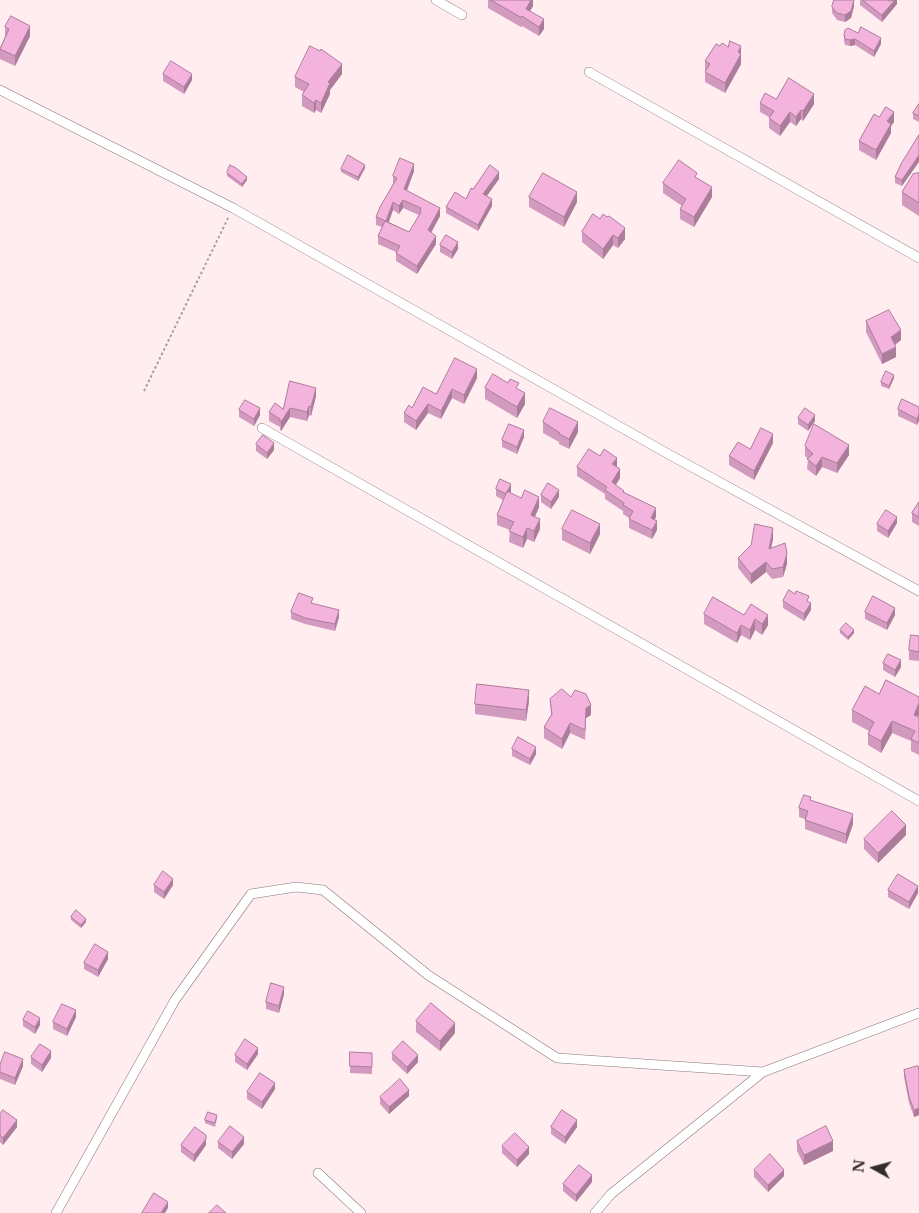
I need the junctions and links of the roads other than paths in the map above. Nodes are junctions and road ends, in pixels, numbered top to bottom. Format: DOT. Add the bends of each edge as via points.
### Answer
graph roads {
  1 [pos="436,0"];
  2 [pos="462,15"];
  3 [pos="589,72"];
  4 [pos="0,90"];
  5 [pos="919,258"];
  6 [pos="262,428"];
  7 [pos="919,591"];
  8 [pos="919,801"];
  9 [pos="919,1013"];
  10 [pos="762,1072"];
  11 [pos="318,1173"];
  12 [pos="56,1213"];
  13 [pos="361,1213"];
  14 [pos="594,1213"];
  1 -- 2 [label="street"];
  3 -- 5 [label="street"];
  4 -- 7 [label="street" via="233,208 670,455"];
  6 -- 8 [label="street"];
  9 -- 10 [label="street"];
  10 -- 12 [label="street" via="557,1058 428,975 323,890 296,887 251,894 175,1000"];
  10 -- 14 [label="street" via="611,1194"];
  11 -- 13 [label="street"];
}
